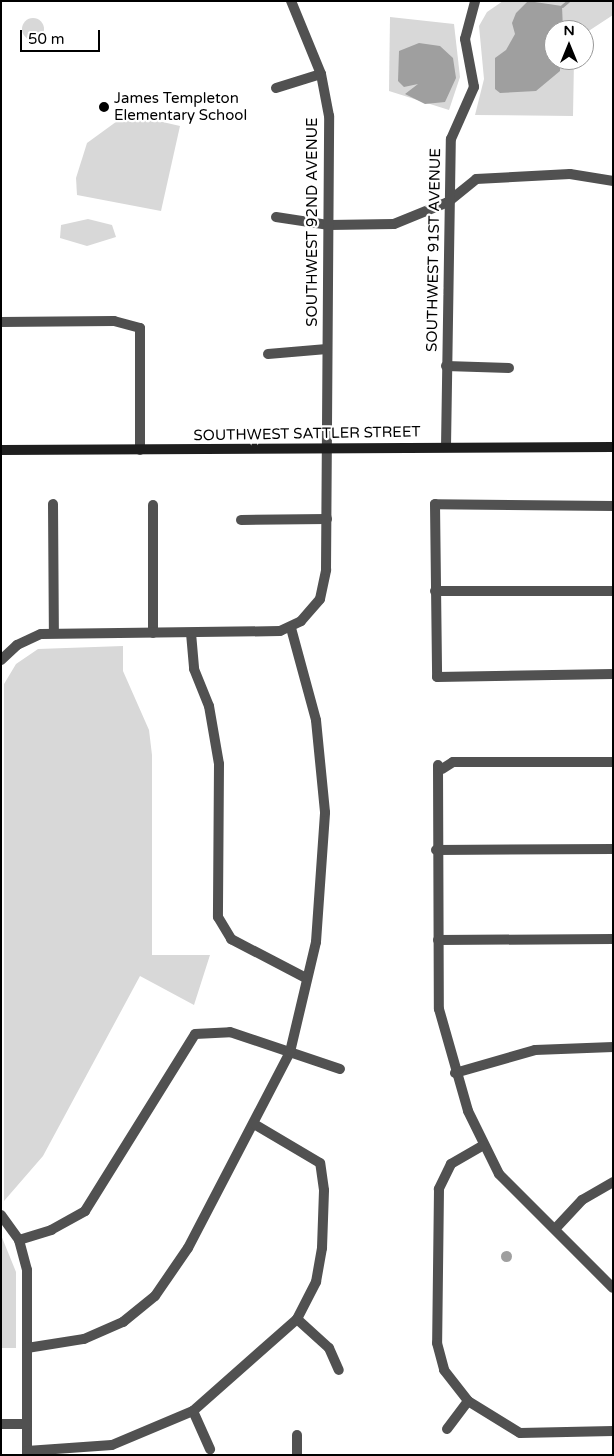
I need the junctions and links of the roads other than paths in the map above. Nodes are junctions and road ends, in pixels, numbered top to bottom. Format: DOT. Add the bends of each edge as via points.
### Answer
graph roads {
  1 [pos="291,1"];
  2 [pos="475,1"];
  3 [pos="321,74"];
  4 [pos="276,88"];
  5 [pos="613,181"];
  6 [pos="448,202"];
  7 [pos="276,217"];
  8 [pos="329,225"];
  9 [pos="1,322"];
  10 [pos="327,349"];
  11 [pos="268,354"];
  12 [pos="446,366"];
  13 [pos="509,368"];
  14 [pos="446,447"];
  15 [pos="613,447"];
  16 [pos="328,449"];
  17 [pos="1,450"];
  18 [pos="140,450"];
  19 [pos="53,504"];
  20 [pos="153,504"];
  21 [pos="613,506"];
  22 [pos="327,519"];
  23 [pos="241,520"];
  24 [pos="435,591"];
  25 [pos="613,591"];
  26 [pos="291,628"];
  27 [pos="192,632"];
  28 [pos="153,633"];
  29 [pos="54,634"];
  30 [pos="3,654"];
  31 [pos="613,674"];
  32 [pos="613,762"];
  33 [pos="613,849"];
  34 [pos="436,850"];
  35 [pos="613,939"];
  36 [pos="438,940"];
  37 [pos="306,978"];
  38 [pos="613,1048"];
  39 [pos="290,1052"];
  40 [pos="340,1069"];
  41 [pos="455,1073"];
  42 [pos="254,1124"];
  43 [pos="482,1146"];
  44 [pos="613,1182"];
  45 [pos="1,1215"];
  46 [pos="556,1229"];
  47 [pos="19,1240"];
  48 [pos="613,1288"];
  49 [pos="297,1319"];
  50 [pos="27,1348"];
  51 [pos="339,1370"];
  52 [pos="468,1401"];
  53 [pos="193,1412"];
  54 [pos="1,1424"];
  55 [pos="27,1424"];
  56 [pos="447,1429"];
  57 [pos="613,1432"];
  58 [pos="297,1435"];
  59 [pos="210,1449"];
  60 [pos="27,1453"];
  61 [pos="297,1455"];
  1 -- 3 [label="street, SOUTHWEST 92ND AVENUE"];
  2 -- 6 [label="street, SOUTHWEST 91ST AVENUE" via="465,39 474,87 451,139"];
  3 -- 4 [label="street"];
  3 -- 8 [label="street, SOUTHWEST 92ND AVENUE" via="330,123"];
  5 -- 6 [label="street" via="570,174 508,175 468,182"];
  6 -- 8 [label="street" via="394,224"];
  6 -- 12 [label="street, SOUTHWEST 91ST AVENUE"];
  7 -- 8 [label="street"];
  8 -- 10 [label="street, SOUTHWEST 92ND AVENUE"];
  9 -- 18 [label="street" via="123,321 142,333"];
  10 -- 11 [label="street"];
  10 -- 16 [label="street, SOUTHWEST 92ND AVENUE"];
  12 -- 13 [label="street"];
  12 -- 14 [label="street, SOUTHWEST 91ST AVENUE"];
  14 -- 15 [label="street, SOUTHWEST SATTLER STREET"];
  14 -- 16 [label="street, SOUTHWEST SATTLER STREET"];
  16 -- 18 [label="street, SOUTHWEST SATTLER STREET"];
  16 -- 22 [label="street, SOUTHWEST 92ND AVENUE"];
  17 -- 18 [label="street, SOUTHWEST SATTLER STREET"];
  19 -- 29 [label="street"];
  20 -- 28 [label="street"];
  21 -- 24 [label="street" via="435,504"];
  22 -- 23 [label="street"];
  22 -- 26 [label="street, SOUTHWEST 92ND AVENUE" via="323,591 315,608"];
  24 -- 25 [label="street"];
  24 -- 31 [label="street" via="437,677"];
  26 -- 27 [label="street"];
  26 -- 37 [label="street" via="306,672 324,769 320,901"];
  27 -- 28 [label="street"];
  27 -- 37 [label="street" via="194,669 209,706 219,764 218,917 231,939"];
  28 -- 29 [label="street"];
  29 -- 30 [label="street" via="30,638"];
  32 -- 34 [label="street" via="453,762 440,767"];
  33 -- 34 [label="street"];
  34 -- 36 [label="street"];
  35 -- 36 [label="street"];
  36 -- 41 [label="street" via="440,1021"];
  37 -- 39 [label="street"];
  38 -- 41 [label="street" via="535,1050"];
  39 -- 40 [label="street"];
  39 -- 42 [label="street"];
  39 -- 47 [label="street" via="230,1032 195,1034 84,1211 51,1230"];
  41 -- 43 [label="street"];
  42 -- 49 [label="street" via="320,1163 324,1190 322,1248 316,1282"];
  42 -- 50 [label="street" via="188,1248 155,1296 123,1322 84,1339"];
  43 -- 46 [label="street" via="498,1174"];
  43 -- 52 [label="street" via="452,1164 439,1189 438,1356"];
  44 -- 46 [label="street" via="582,1200"];
  45 -- 47 [label="street"];
  46 -- 48 [label="street"];
  47 -- 50 [label="street" via="27,1270"];
  49 -- 51 [label="street" via="329,1348"];
  49 -- 53 [label="street"];
  50 -- 55 [label="street"];
  52 -- 56 [label="street"];
  52 -- 57 [label="street" via="520,1433"];
  53 -- 59 [label="street"];
  53 -- 60 [label="street" via="112,1445"];
  54 -- 55 [label="street"];
  55 -- 60 [label="street"];
  58 -- 61 [label="street"];
}
